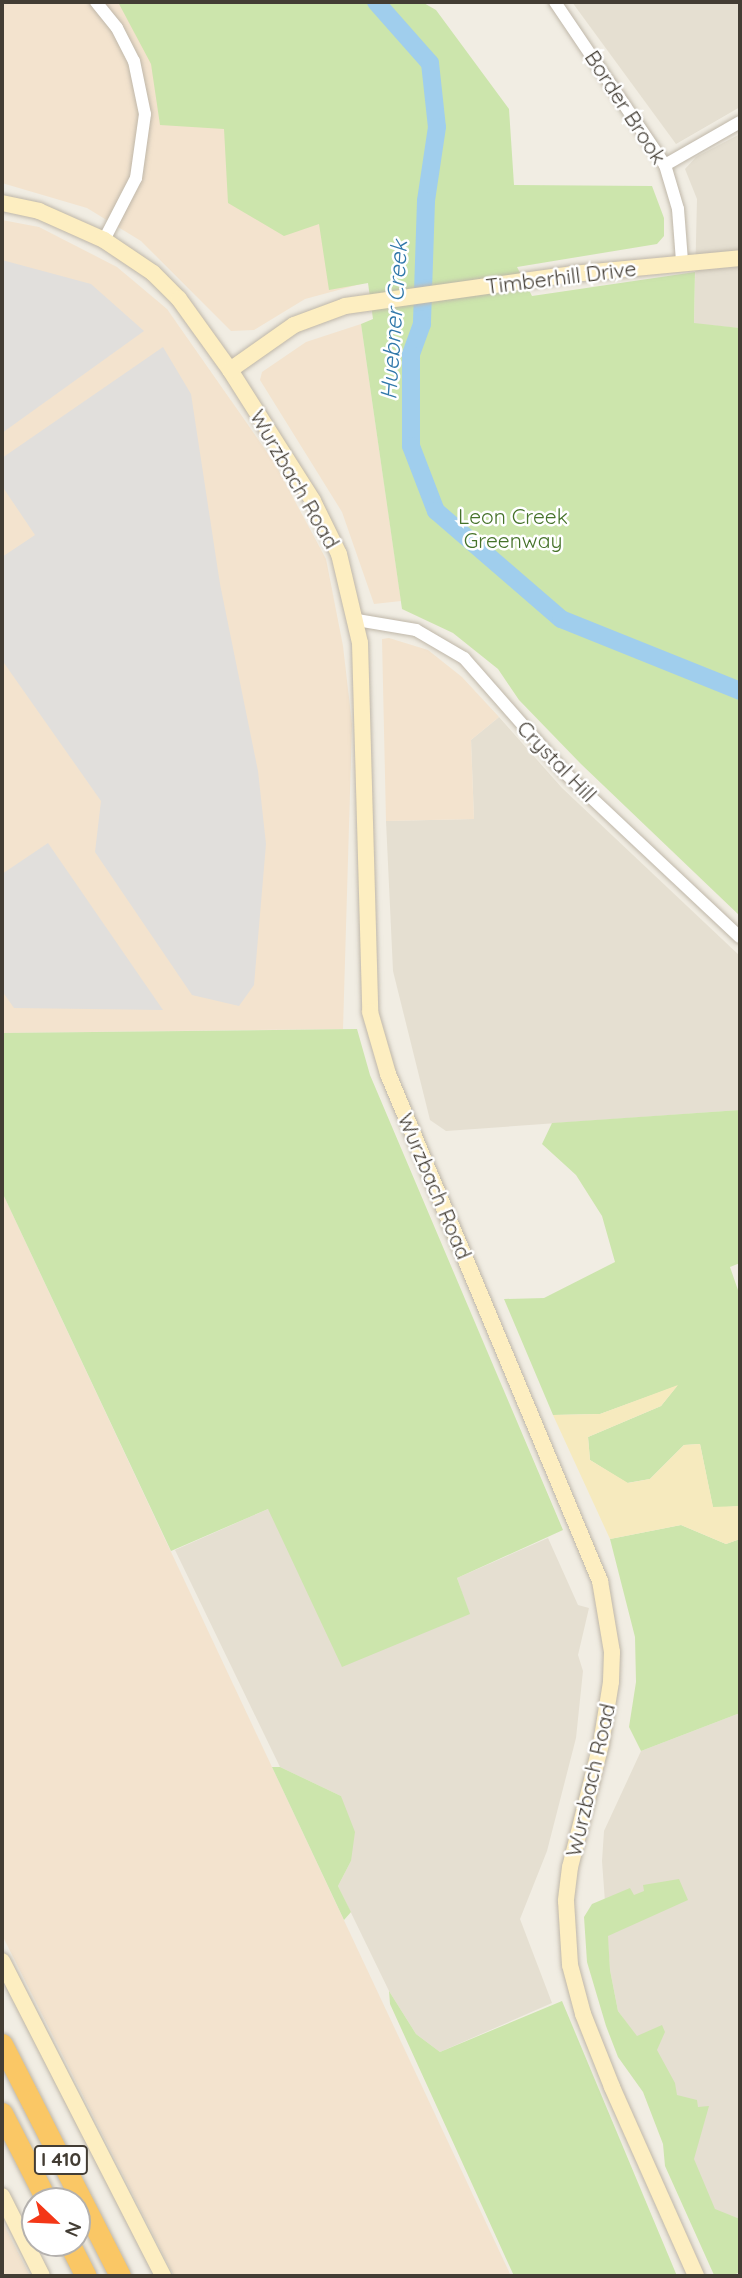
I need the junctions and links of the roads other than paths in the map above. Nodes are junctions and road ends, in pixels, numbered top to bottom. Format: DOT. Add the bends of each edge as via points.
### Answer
graph roads {
  1 [pos="96,2"];
  2 [pos="555,2"];
  3 [pos="740,122"];
  4 [pos="665,165"];
  5 [pos="2,203"];
  6 [pos="104,240"];
  7 [pos="740,258"];
  8 [pos="682,261"];
  9 [pos="230,370"];
  10 [pos="357,620"];
  11 [pos="740,937"];
  12 [pos="2,1961"];
  13 [pos="2,2044"];
  14 [pos="2,2113"];
  15 [pos="40,2187"];
  16 [pos="2,2196"];
  17 [pos="76,2257"];
  18 [pos="42,2276"];
  19 [pos="86,2276"];
  20 [pos="120,2276"];
  21 [pos="163,2276"];
  22 [pos="696,2276"];
  1 -- 6 [label="street" via="134,61 145,114 136,178"];
  2 -- 4 [label="street, Border Brook"];
  3 -- 4 [label="street"];
  4 -- 8 [label="street, Border Brook" via="678,209"];
  5 -- 6 [label="main road, Wurzbach Road" via="39,211"];
  6 -- 9 [label="main road, Wurzbach Road" via="153,273 197,321"];
  7 -- 8 [label="main road, Timberhill Drive"];
  8 -- 9 [label="main road, Timberhill Drive" via="383,300 310,316"];
  9 -- 10 [label="main road, Wurzbach Road" via="330,533"];
  10 -- 11 [label="street, Crystal Hill" via="416,631 464,659 564,772"];
  10 -- 22 [label="main road, Wurzbach Road" via="370,1012 388,1074 600,1581 612,1652 611,1682 601,1744 570,1867 566,1901 570,1965 583,2014 612,2087"];
  12 -- 21 [label="main road"];
  13 -- 20 [label="highway, I 410"];
  14 -- 15 [label="highway, I 410"];
  16 -- 18 [label="main road"];
  17 -- 19 [label="highway"];
}
